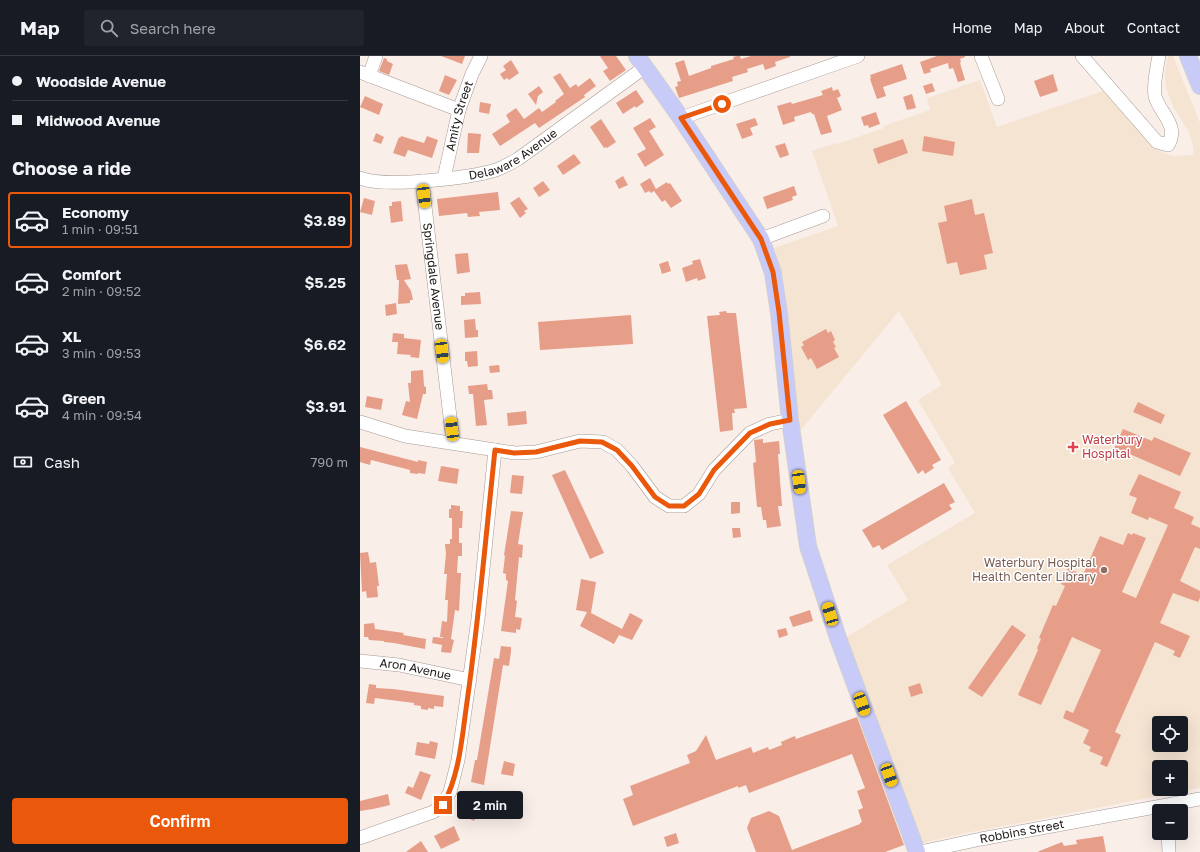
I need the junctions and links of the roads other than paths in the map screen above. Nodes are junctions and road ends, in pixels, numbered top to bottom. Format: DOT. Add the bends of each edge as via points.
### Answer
graph roads {
  1 [pos="376,56"];
  2 [pos="481,56"];
  3 [pos="858,56"];
  4 [pos="981,56"];
  5 [pos="1082,56"];
  6 [pos="1159,56"];
  7 [pos="1188,56"];
  8 [pos="641,62"];
  9 [pos="364,74"];
  10 [pos="1200,86"];
  11 [pos="998,99"];
  12 [pos="459,110"];
  13 [pos="681,118"];
  14 [pos="360,178"];
  15 [pos="444,178"];
  16 [pos="422,181"];
  17 [pos="823,216"];
  18 [pos="761,239"];
  19 [pos="790,420"];
  20 [pos="360,422"];
  21 [pos="453,442"];
  22 [pos="495,450"];
  23 [pos="360,661"];
  24 [pos="470,680"];
  25 [pos="1200,799"];
  26 [pos="1182,804"];
  27 [pos="1152,810"];
  28 [pos="1101,818"];
  29 [pos="360,838"];
  30 [pos="1168,840"];
  31 [pos="917,849"];
  32 [pos="960,852"];
  33 [pos="1169,852"];
  1 -- 9 [label="street"];
  2 -- 12 [label="street, Amity Street"];
  3 -- 13 [label="street"];
  4 -- 11 [label="street"];
  5 -- 6 [label="street" via="1157,142 1168,145 1172,138 1171,126 1155,97"];
  7 -- 10 [label="main road"];
  8 -- 13 [label="main road"];
  8 -- 15 [label="street, Delaware Avenue" via="518,159 498,169 479,174"];
  9 -- 12 [label="street"];
  12 -- 15 [label="street, Amity Street"];
  13 -- 18 [label="main road"];
  14 -- 16 [label="street, Delaware Avenue" via="383,182"];
  15 -- 16 [label="street, Delaware Avenue"];
  16 -- 21 [label="street, Springdale Avenue"];
  17 -- 18 [label="street"];
  18 -- 19 [label="main road" via="773,272"];
  19 -- 22 [label="street" via="770,424 750,433 714,470 699,494 684,506 669,506 655,497 617,450 602,442 580,441 536,452 514,453"];
  19 -- 31 [label="main road" via="808,546 838,638"];
  20 -- 21 [label="street" via="406,436"];
  21 -- 22 [label="street"];
  22 -- 24 [label="street"];
  23 -- 24 [label="street, Aron Avenue" via="399,665"];
  24 -- 29 [label="street" via="458,760 450,792 443,805 433,812"];
  25 -- 26 [label="street, Robbins Street"];
  27 -- 28 [label="street, Robbins Street"];
  28 -- 31 [label="street, Robbins Street"];
  28 -- 32 [label="street, Robbins Street" via="1088,828"];
  30 -- 33 [label="street"];
}
